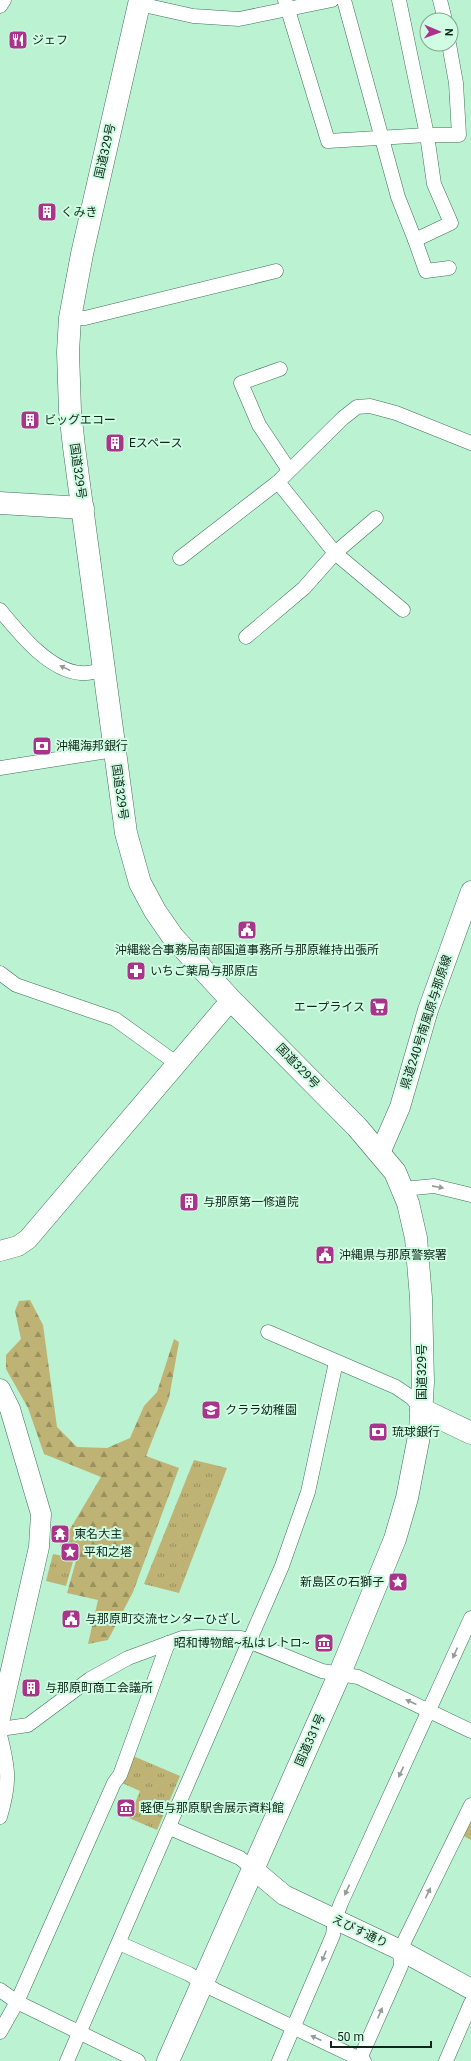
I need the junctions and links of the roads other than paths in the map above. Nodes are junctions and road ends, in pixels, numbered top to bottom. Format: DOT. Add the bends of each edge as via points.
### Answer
graph roads {
  1 [pos="4,0"];
  2 [pos="332,0"];
  3 [pos="344,0"];
  4 [pos="399,0"];
  5 [pos="440,0"];
  6 [pos="139,2"];
  7 [pos="287,4"];
  8 [pos="0,6"];
  9 [pos="443,12"];
  10 [pos="451,52"];
  11 [pos="427,135"];
  12 [pos="383,138"];
  13 [pos="415,240"];
  14 [pos="450,268"];
  15 [pos="276,272"];
  16 [pos="70,318"];
  17 [pos="280,369"];
  18 [pos="471,443"];
  19 [pos="289,470"];
  20 [pos="278,482"];
  21 [pos="0,503"];
  22 [pos="83,508"];
  23 [pos="376,518"];
  24 [pos="335,553"];
  25 [pos="180,558"];
  26 [pos="0,610"];
  27 [pos="403,610"];
  28 [pos="246,637"];
  29 [pos="103,670"];
  30 [pos="114,750"];
  31 [pos="0,768"];
  32 [pos="471,891"];
  33 [pos="0,973"];
  34 [pos="231,1000"];
  35 [pos="176,1063"];
  36 [pos="380,1153"];
  37 [pos="403,1189"];
  38 [pos="471,1195"];
  39 [pos="0,1251"];
  40 [pos="268,1332"];
  41 [pos="336,1362"];
  42 [pos="0,1388"];
  43 [pos="421,1409"];
  44 [pos="471,1433"];
  45 [pos="471,1618"];
  46 [pos="250,1642"];
  47 [pos="168,1643"];
  48 [pos="340,1673"];
  49 [pos="429,1710"];
  50 [pos="0,1718"];
  51 [pos="0,1729"];
  52 [pos="471,1731"];
  53 [pos="0,1735"];
  54 [pos="471,1805"];
  55 [pos="0,1817"];
  56 [pos="170,1828"];
  57 [pos="253,1869"];
  58 [pos="335,1919"];
  59 [pos="120,1943"];
  60 [pos="400,1950"];
  61 [pos="202,1982"];
  62 [pos="471,1989"];
  63 [pos="0,1990"];
  64 [pos="17,2002"];
  65 [pos="471,2003"];
  66 [pos="294,2028"];
  67 [pos="0,2032"];
  68 [pos="79,2032"];
  69 [pos="361,2060"];
  70 [pos="67,2061"];
  71 [pos="138,2061"];
  72 [pos="168,2061"];
  73 [pos="279,2061"];
  74 [pos="446,2061"];
  1 -- 8 [label="street"];
  2 -- 7 [label="street"];
  3 -- 12 [label="street"];
  4 -- 11 [label="street"];
  5 -- 9 [label="street"];
  6 -- 7 [label="street" via="193,16 238,19"];
  6 -- 16 [label="main road, 国道329号"];
  7 -- 12 [label="street" via="328,141"];
  10 -- 11 [label="street" via="459,135"];
  11 -- 12 [label="street"];
  11 -- 13 [label="street" via="434,184 452,223"];
  12 -- 13 [label="street" via="398,198"];
  13 -- 14 [label="street" via="426,271"];
  15 -- 16 [label="street" via="85,318"];
  16 -- 22 [label="main road, 国道329号" via="70,411"];
  17 -- 19 [label="street" via="241,383 259,425"];
  18 -- 19 [label="street" via="396,413 370,406 357,408 343,418"];
  19 -- 20 [label="street"];
  20 -- 24 [label="street"];
  20 -- 25 [label="street"];
  21 -- 22 [label="main road"];
  22 -- 29 [label="main road, 国道329号"];
  23 -- 24 [label="street"];
  24 -- 27 [label="street"];
  24 -- 28 [label="street" via="304,588"];
  29 -- 26 [label="street, one-way" via="82,673 62,667 33,647"];
  29 -- 30 [label="main road, 国道329号"];
  30 -- 31 [label="street"];
  30 -- 34 [label="main road, 国道329号" via="126,833 140,883 173,937"];
  32 -- 36 [label="street, 県道240号南風原与那原線" via="428,1010 400,1107"];
  33 -- 35 [label="street" via="16,985 115,1019"];
  34 -- 35 [label="street"];
  34 -- 36 [label="main road, 国道329号"];
  35 -- 39 [label="street" via="28,1239 18,1246"];
  36 -- 37 [label="main road, 国道329号" via="395,1172"];
  37 -- 38 [label="street, one-way" via="434,1186"];
  37 -- 43 [label="main road, 国道329号" via="416,1238 423,1364"];
  40 -- 41 [label="street"];
  41 -- 43 [label="street" via="396,1387 412,1398"];
  41 -- 46 [label="street" via="315,1464 301,1513"];
  42 -- 50 [label="street" via="10,1409 41,1519 39,1547"];
  43 -- 44 [label="main road, 国道329号"];
  43 -- 48 [label="main road, 国道331号" via="417,1452 402,1519 374,1596"];
  45 -- 49 [label="street, one-way"];
  46 -- 47 [label="street" via="241,1638 201,1637 182,1638"];
  46 -- 48 [label="street" via="322,1671"];
  46 -- 56 [label="street"];
  47 -- 51 [label="street" via="128,1658 90,1679 28,1725"];
  47 -- 64 [label="street" via="120,1775 114,1783"];
  49 -- 48 [label="street, one-way" via="358,1677"];
  48 -- 57 [label="main road, 国道331号"];
  49 -- 52 [label="street"];
  49 -- 58 [label="street, one-way"];
  53 -- 55 [label="street" via="8,1776 8,1791"];
  60 -- 54 [label="street, one-way"];
  56 -- 57 [label="street" via="240,1858"];
  56 -- 59 [label="street"];
  57 -- 58 [label="street, えびす通り" via="284,1895"];
  57 -- 61 [label="main road, 国道331号"];
  58 -- 60 [label="street, えびす通り"];
  58 -- 66 [label="street, one-way" via="333,1935"];
  59 -- 61 [label="street"];
  59 -- 68 [label="street"];
  60 -- 62 [label="street, えびす通り"];
  69 -- 60 [label="street, one-way" via="401,1966"];
  61 -- 66 [label="street"];
  61 -- 72 [label="main road, 国道331号"];
  63 -- 64 [label="street"];
  64 -- 67 [label="street"];
  64 -- 68 [label="street"];
  65 -- 74 [label="street"];
  69 -- 66 [label="street, one-way"];
  66 -- 73 [label="street"];
  68 -- 70 [label="street"];
  68 -- 71 [label="street"];
}
